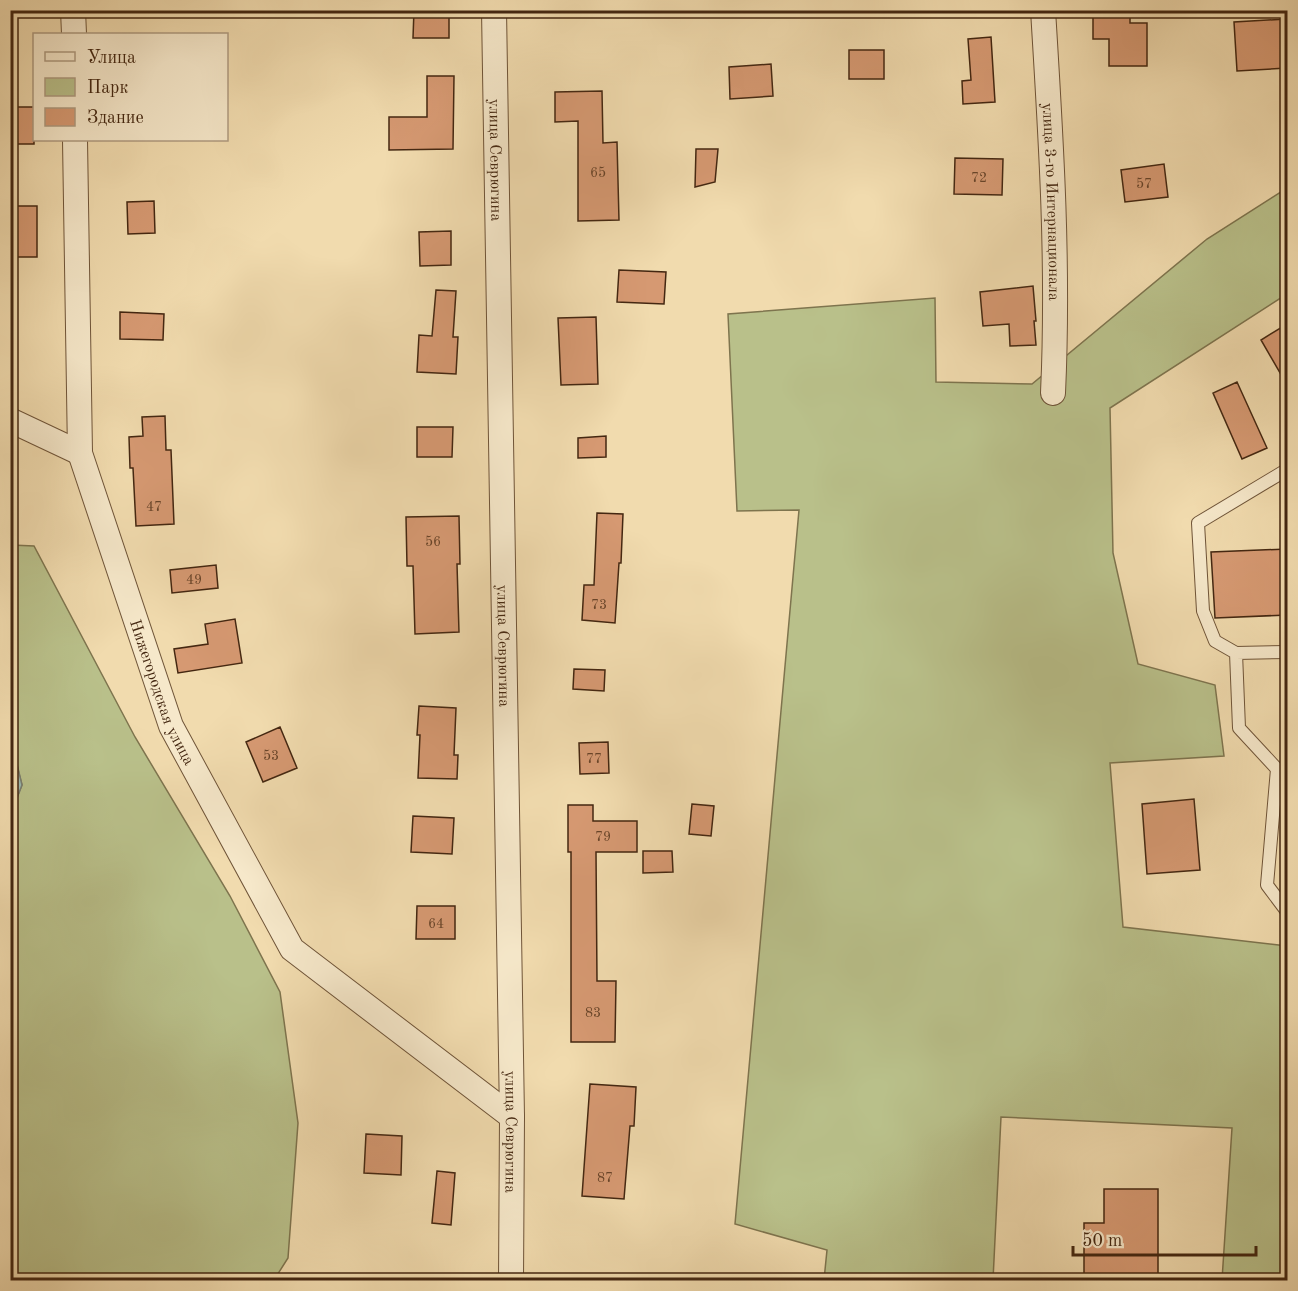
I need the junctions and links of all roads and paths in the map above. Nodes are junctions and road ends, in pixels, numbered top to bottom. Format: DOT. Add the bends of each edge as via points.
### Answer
graph roads {
  1 [pos="73,10"];
  2 [pos="494,10"];
  3 [pos="1043,10"];
  4 [pos="74,33"];
  5 [pos="75,141"];
  6 [pos="1053,393"];
  7 [pos="10,420"];
  8 [pos="80,453"];
  9 [pos="1287,469"];
  10 [pos="1287,652"];
  11 [pos="1236,653"];
  12 [pos="1287,913"];
  13 [pos="512,1117"];
  14 [pos="511,1281"];
  1 -- 4 [label="street"];
  2 -- 13 [label="street, улица Севрюгина"];
  3 -- 6 [label="street, улица 3-го Интернационала" via="1054,188"];
  5 -- 8 [label="street, Нижегородская улица"];
  7 -- 8 [label="street"];
  8 -- 13 [label="street, Нижегородская улица" via="171,726 292,949"];
  9 -- 11 [label="lane" via="1198,523 1203,611 1215,641"];
  10 -- 11 [label="lane"];
  11 -- 12 [label="lane" via="1239,728 1276,769 1267,885"];
  13 -- 14 [label="street, улица Севрюгина"];
}
